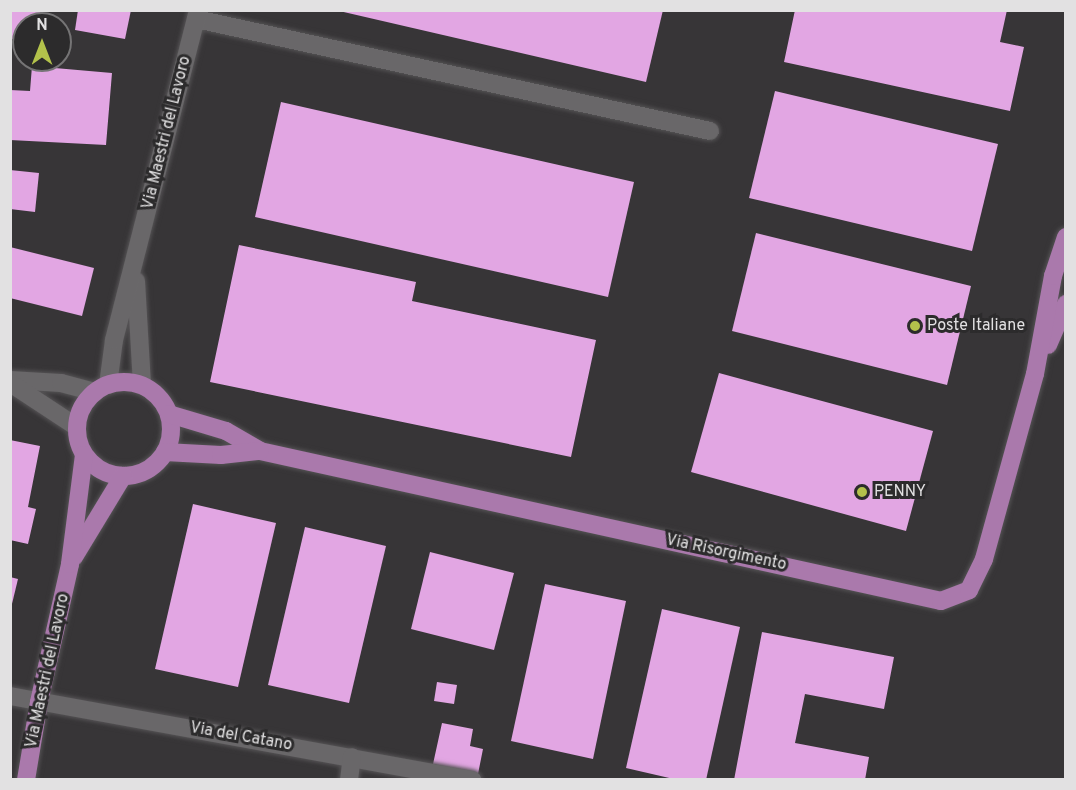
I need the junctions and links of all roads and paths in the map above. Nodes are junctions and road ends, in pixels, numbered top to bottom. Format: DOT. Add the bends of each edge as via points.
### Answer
graph roads {
  1 [pos="197,15"];
  2 [pos="710,131"];
  3 [pos="1065,237"];
  4 [pos="136,256"];
  5 [pos="1065,304"];
  6 [pos="1035,374"];
  7 [pos="10,381"];
  8 [pos="142,386"];
  9 [pos="101,388"];
  10 [pos="169,414"];
  11 [pos="77,427"];
  12 [pos="260,451"];
  13 [pos="165,453"];
  14 [pos="84,455"];
  15 [pos="123,476"];
  16 [pos="70,564"];
  17 [pos="10,696"];
  18 [pos="39,702"];
  19 [pos="352,757"];
  20 [pos="26,780"];
  21 [pos="349,780"];
  22 [pos="472,780"];
  1 -- 2 [label="street"];
  1 -- 4 [label="street, Via Maestri del Lavoro"];
  3 -- 6 [label="main road, Via Risorgimento" via="1053,276"];
  4 -- 8 [label="street, Via Maestri del Lavoro"];
  4 -- 9 [label="street, Via Maestri del Lavoro"];
  5 -- 6 [label="main road, Via Risorgimento"];
  6 -- 12 [label="main road, Via Risorgimento" via="984,559 969,590 941,601"];
  7 -- 9 [label="street"];
  7 -- 11 [label="street"];
  8 -- 9 [label="main road" via="131,382"];
  8 -- 10 [label="main road" via="158,397"];
  9 -- 11 [label="main road, Via Maestri del Lavoro" via="79,414"];
  10 -- 12 [label="main road, Via Risorgimento" via="226,431"];
  10 -- 13 [label="main road" via="171,434"];
  11 -- 14 [label="main road, Via Maestri del Lavoro"];
  12 -- 13 [label="main road, Via Risorgimento" via="221,455"];
  13 -- 15 [label="main road" via="147,470"];
  14 -- 15 [label="main road" via="95,466"];
  14 -- 16 [label="main road, Via Maestri del Lavoro"];
  15 -- 16 [label="main road, Via Maestri del Lavoro"];
  16 -- 18 [label="main road, Via Maestri del Lavoro"];
  17 -- 18 [label="street, Via del Catano"];
  18 -- 19 [label="street, Via del Catano"];
  18 -- 20 [label="main road, Via Maestri del Lavoro"];
  19 -- 21 [label="street"];
  19 -- 22 [label="street, Via del Catano"];
}
